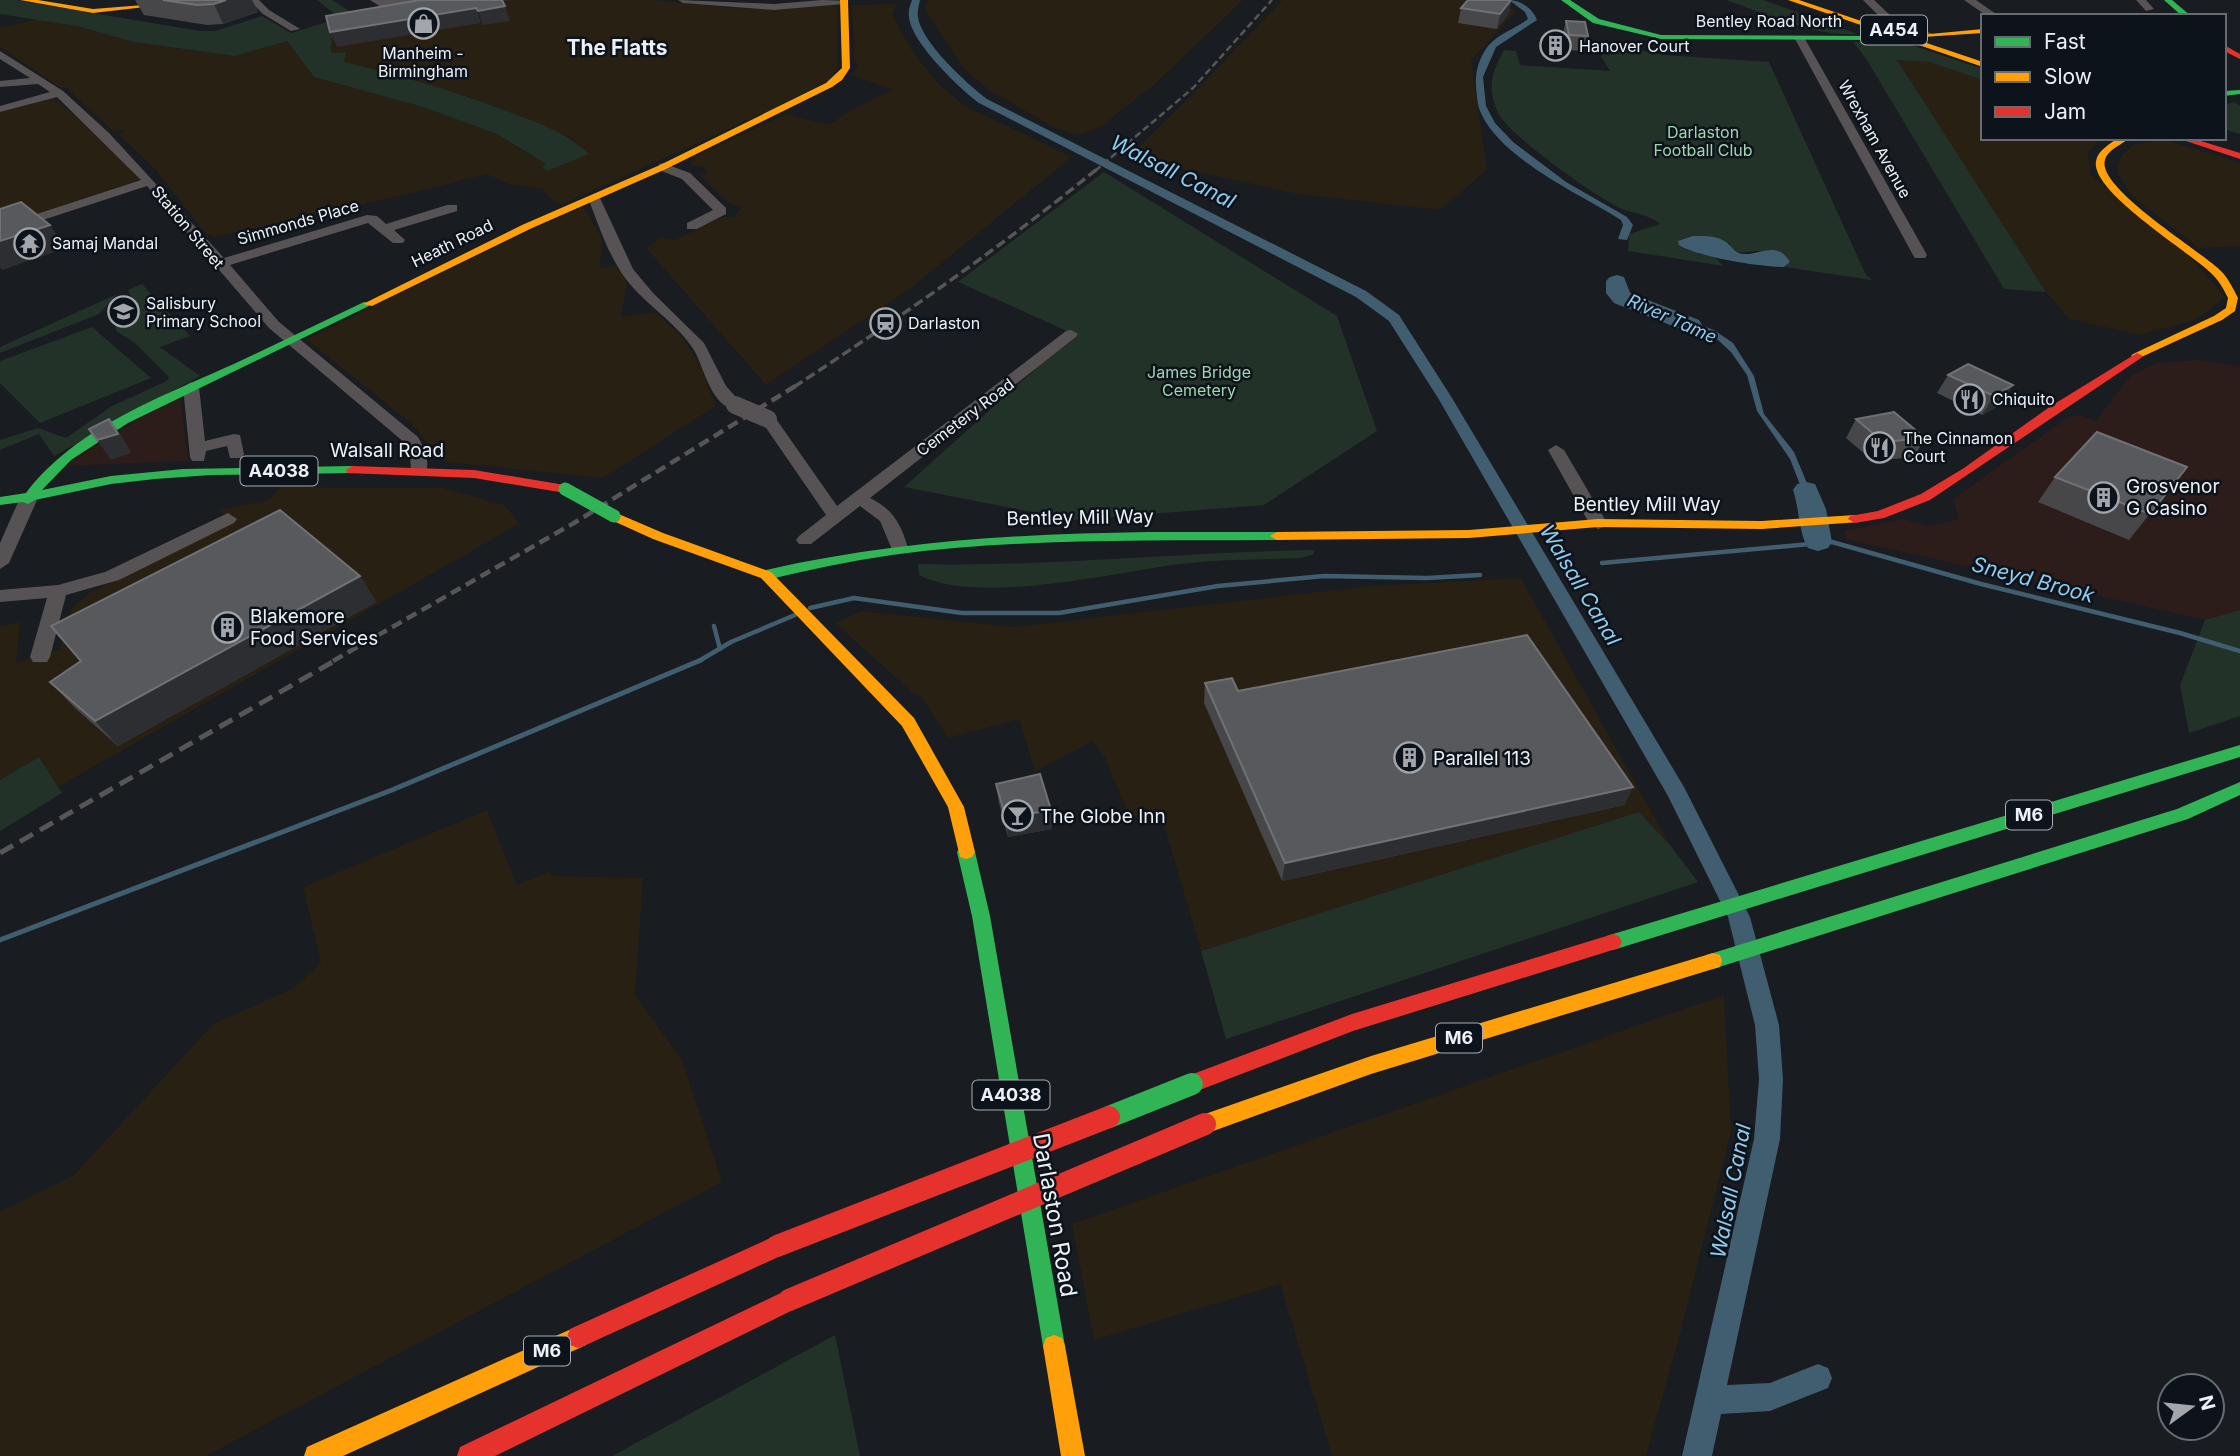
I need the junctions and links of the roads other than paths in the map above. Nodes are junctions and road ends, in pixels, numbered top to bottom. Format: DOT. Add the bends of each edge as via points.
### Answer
graph roads {
  1 [pos="24,0"];
  2 [pos="202,0"];
  3 [pos="254,0"];
  4 [pos="375,0"];
  5 [pos="412,0"];
  6 [pos="683,0"];
  7 [pos="1564,0"];
  8 [pos="1781,0"];
  9 [pos="1792,0"];
  10 [pos="1805,0"];
  11 [pos="1812,0"];
  12 [pos="1868,0"];
  13 [pos="1969,0"];
  14 [pos="2141,0"];
  15 [pos="844,1"];
  16 [pos="2160,3"];
  17 [pos="1846,14"];
  18 [pos="2183,14"];
  19 [pos="1981,17"];
  20 [pos="1981,24"];
  21 [pos="295,29"];
  22 [pos="1870,32"];
  23 [pos="1926,35"];
  24 [pos="2227,37"];
  25 [pos="1800,39"];
  26 [pos="2,57"];
  27 [pos="2240,57"];
  28 [pos="1981,58"];
  29 [pos="1981,64"];
  30 [pos="38,81"];
  31 [pos="0,84"];
  32 [pos="59,93"];
  33 [pos="0,109"];
  34 [pos="2123,140"];
  35 [pos="2188,140"];
  36 [pos="2218,140"];
  37 [pos="2240,147"];
  38 [pos="2240,156"];
  39 [pos="663,167"];
  40 [pos="149,181"];
  41 [pos="594,198"];
  42 [pos="452,208"];
  43 [pos="692,226"];
  44 [pos="384,229"];
  45 [pos="0,230"];
  46 [pos="398,240"];
  47 [pos="1920,255"];
  48 [pos="220,264"];
  49 [pos="2236,298"];
  50 [pos="1071,334"];
  51 [pos="293,340"];
  52 [pos="191,387"];
  53 [pos="1556,450"];
  54 [pos="236,454"];
  55 [pos="419,470"];
  56 [pos="858,499"];
  57 [pos="28,500"];
  58 [pos="0,501"];
  59 [pos="835,516"];
  60 [pos="228,519"];
  61 [pos="1598,523"];
  62 [pos="805,540"];
  63 [pos="899,548"];
  64 [pos="0,563"];
  65 [pos="766,575"];
  66 [pos="58,591"];
  67 [pos="0,596"];
  68 [pos="40,657"];
  69 [pos="2240,751"];
  70 [pos="2240,788"];
  71 [pos="316,1456"];
  72 [pos="469,1456"];
  73 [pos="1073,1456"];
  1 -- 2 [label="main road" via="93,11"];
  3 -- 21 [label="street"];
  4 -- 5 [label="street" via="381,4"];
  6 -- 15 [label="street" via="774,6"];
  7 -- 25 [label="main road, Bentley Road North" via="1596,21 1649,35"];
  8 -- 22 [label="main road"];
  9 -- 22 [label="main road, A454"];
  10 -- 17 [label="main road, A454"];
  11 -- 17 [label="main road"];
  12 -- 23 [label="street" via="1887,18"];
  13 -- 19 [label="street"];
  14 -- 16 [label="street"];
  15 -- 39 [label="main road, Heath Road" via="846,68 839,78"];
  16 -- 18 [label="main road"];
  17 -- 28 [label="main road, A454"];
  20 -- 23 [label="main road, Bentley Road North"];
  22 -- 23 [label="main road, Bentley Road North, bridge"];
  22 -- 25 [label="main road, Bentley Road North"];
  22 -- 29 [label="main road, A454"];
  24 -- 27 [label="main road"];
  25 -- 47 [label="street, Wrexham Avenue"];
  26 -- 30 [label="street, Station Street"];
  30 -- 31 [label="street"];
  30 -- 32 [label="street, Station Street"];
  32 -- 33 [label="street"];
  32 -- 40 [label="street, Station Street"];
  34 -- 49 [label="main road, Bentley Mill Way" via="2102,157 2105,179 2215,271"];
  35 -- 38 [label="main road"];
  36 -- 37 [label="main road"];
  39 -- 41 [label="main road, Heath Road"];
  39 -- 43 [label="street" via="686,176 721,211"];
  40 -- 45 [label="street"];
  40 -- 48 [label="street, Station Street"];
  41 -- 51 [label="main road, Heath Road"];
  41 -- 59 [label="street, bridge" via="639,288 686,329 725,396 768,419"];
  42 -- 44 [label="street, Simmonds Place"];
  44 -- 46 [label="street, Simmonds Place"];
  44 -- 48 [label="street, Simmonds Place" via="367,219"];
  48 -- 51 [label="street, Station Street"];
  49 -- 61 [label="main road, Bentley Mill Way" via="2227,313 2145,351 1924,499 1882,514 1806,524"];
  50 -- 56 [label="street, Cemetery Road"];
  51 -- 52 [label="main road, Heath Road"];
  51 -- 55 [label="street, Station Street" via="412,441"];
  52 -- 54 [label="street" via="197,453 234,439"];
  52 -- 57 [label="main road, Heath Road" via="141,410 57,464 38,482"];
  53 -- 61 [label="street"];
  55 -- 57 [label="main road, Walsall Road / A4038" via="167,473 112,479"];
  55 -- 65 [label="main road, Walsall Road / A4038, bridge" via="505,476 565,489 658,536"];
  56 -- 59 [label="street, Cemetery Road"];
  56 -- 63 [label="street" via="885,512"];
  57 -- 58 [label="main road, Walsall Road / A4038"];
  57 -- 64 [label="street"];
  59 -- 62 [label="street, Cemetery Road"];
  60 -- 66 [label="street" via="112,576"];
  61 -- 63 [label="main road, Bentley Mill Way" via="1469,534 1035,537"];
  63 -- 65 [label="main road, Bentley Mill Way"];
  65 -- 73 [label="main road, Darlaston Road / A4038" via="908,722 956,807"];
  66 -- 67 [label="street"];
  66 -- 68 [label="street"];
  69 -- 71 [label="main road, M6, bridge" via="1352,1023 777,1246"];
  70 -- 72 [label="main road, M6, bridge" via="2182,814 1371,1065 1205,1124 789,1300"];
}
